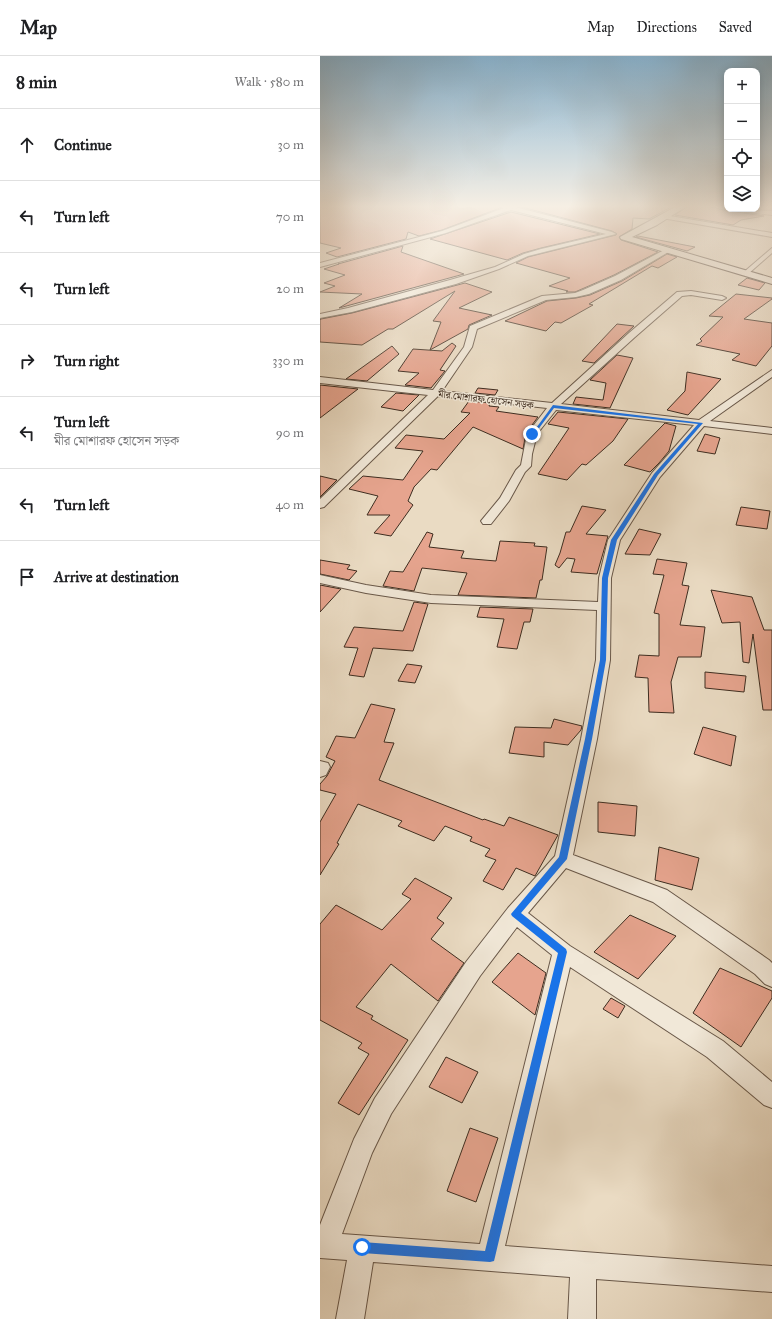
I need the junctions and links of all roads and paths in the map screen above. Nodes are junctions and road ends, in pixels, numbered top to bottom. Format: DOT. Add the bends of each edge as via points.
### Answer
graph roads {
  1 [pos="504,265"];
  2 [pos="641,265"];
  3 [pos="719,265"];
  4 [pos="756,265"];
  5 [pos="746,273"];
  6 [pos="772,281"];
  7 [pos="722,298"];
  8 [pos="320,316"];
  9 [pos="772,373"];
  10 [pos="320,380"];
  11 [pos="436,393"];
  12 [pos="553,407"];
  13 [pos="701,423"];
  14 [pos="772,430"];
  15 [pos="320,506"];
  16 [pos="487,520"];
  17 [pos="320,579"];
  18 [pos="605,606"];
  19 [pos="320,767"];
  20 [pos="320,770"];
  21 [pos="563,859"];
  22 [pos="515,914"];
  23 [pos="563,952"];
  24 [pos="772,977"];
  25 [pos="772,1097"];
  26 [pos="322,1245"];
  27 [pos="362,1247"];
  28 [pos="490,1257"];
  29 [pos="582,1265"];
  30 [pos="772,1279"];
  31 [pos="350,1319"];
  32 [pos="582,1319"];
  1 -- 8 [label="street" via="454,282"];
  2 -- 11 [label="street" via="586,292 545,298 473,328 468,347"];
  3 -- 5 [label="main road"];
  4 -- 5 [label="street"];
  5 -- 6 [label="main road"];
  7 -- 12 [label="street" via="691,293 680,294"];
  9 -- 13 [label="street"];
  10 -- 11 [label="street, মীর মোশারফ হোসেন সড়ক"];
  11 -- 12 [label="street, মীর মোশারফ হোসেন সড়ক"];
  11 -- 15 [label="street"];
  12 -- 13 [label="street, মীর মোশারফ হোসেন সড়ক"];
  12 -- 16 [label="street" via="532,434 526,466 521,470 505,499"];
  13 -- 14 [label="street, মীর মোশারফ হোসেন সড়ক"];
  13 -- 18 [label="street" via="656,475 614,540 605,578"];
  17 -- 18 [label="street" via="431,599"];
  18 -- 21 [label="street" via="603,660"];
  19 -- 20 [label="street"];
  21 -- 22 [label="street"];
  21 -- 24 [label="street" via="660,896 750,958"];
  22 -- 23 [label="street"];
  22 -- 26 [label="street" via="473,969 383,1106 362,1147"];
  23 -- 25 [label="street" via="715,1049"];
  23 -- 28 [label="street"];
  26 -- 27 [label="street"];
  27 -- 28 [label="street"];
  27 -- 31 [label="street"];
  28 -- 29 [label="street"];
  29 -- 30 [label="street"];
  29 -- 32 [label="street"];
}
